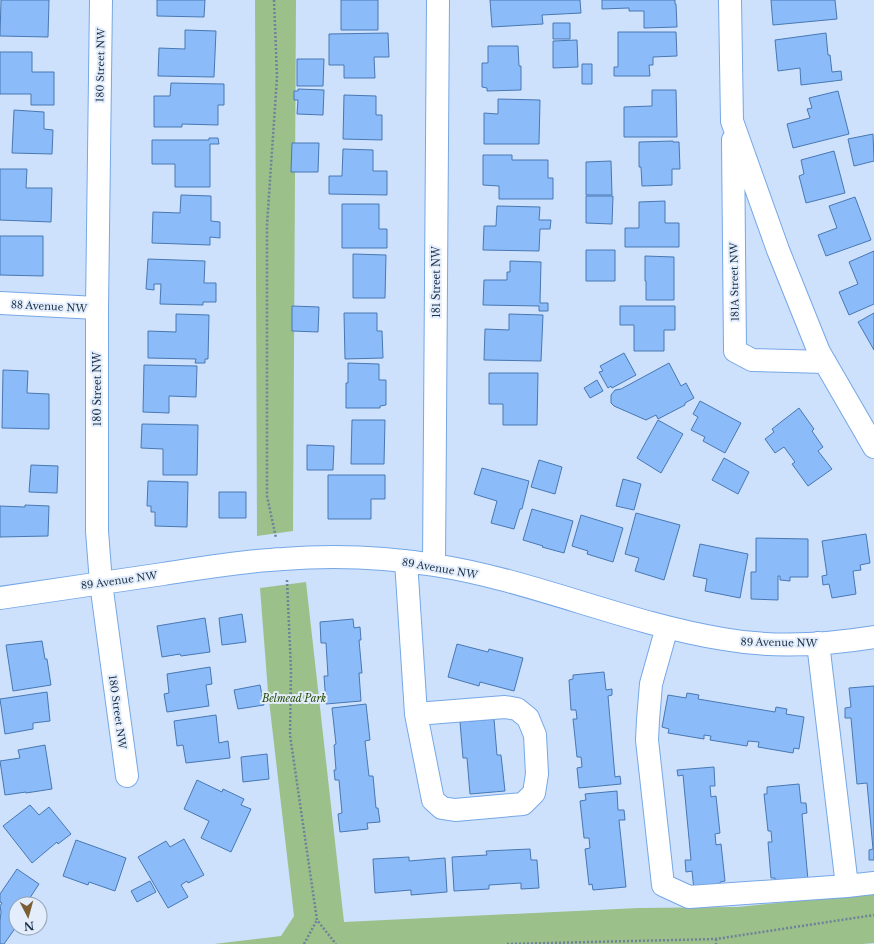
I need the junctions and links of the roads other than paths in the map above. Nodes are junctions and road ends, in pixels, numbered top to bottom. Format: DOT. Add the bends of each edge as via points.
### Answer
graph roads {
  1 [pos="101,0"];
  2 [pos="438,0"];
  3 [pos="730,0"];
  4 [pos="732,121"];
  5 [pos="0,303"];
  6 [pos="97,308"];
  7 [pos="825,362"];
  8 [pos="874,447"];
  9 [pos="406,561"];
  10 [pos="434,565"];
  11 [pos="101,583"];
  12 [pos="0,598"];
  13 [pos="667,627"];
  14 [pos="874,637"];
  15 [pos="818,643"];
  16 [pos="416,714"];
  17 [pos="127,776"];
  18 [pos="874,883"];
  19 [pos="847,886"];
  1 -- 6 [label="street, 180 Street NW"];
  2 -- 10 [label="street, 181 Street NW"];
  3 -- 4 [label="street, 181A Street NW"];
  4 -- 7 [label="street, 181A Street NW" via="778,250"];
  4 -- 7 [label="street, 181A Street NW" via="735,351 752,360"];
  5 -- 6 [label="street, 88 Avenue NW"];
  6 -- 11 [label="street, 180 Street NW" via="97,531"];
  7 -- 8 [label="street, 181A Street NW"];
  9 -- 10 [label="street, 89 Avenue NW"];
  9 -- 11 [label="street, 89 Avenue NW" via="323,557 281,559"];
  9 -- 16 [label="street"];
  10 -- 13 [label="street, 89 Avenue NW" via="493,577"];
  11 -- 12 [label="street, 89 Avenue NW"];
  11 -- 17 [label="street, 180 Street NW"];
  13 -- 15 [label="street, 89 Avenue NW" via="758,644"];
  13 -- 19 [label="street" via="652,684 648,720 663,885 689,898"];
  14 -- 15 [label="street, 89 Avenue NW"];
  15 -- 19 [label="street"];
  16 -- 16 [label="street" via="505,707 517,709 528,718 535,735 537,774 534,793 523,804 455,810 442,808 432,800"];
  18 -- 19 [label="street"];
}
